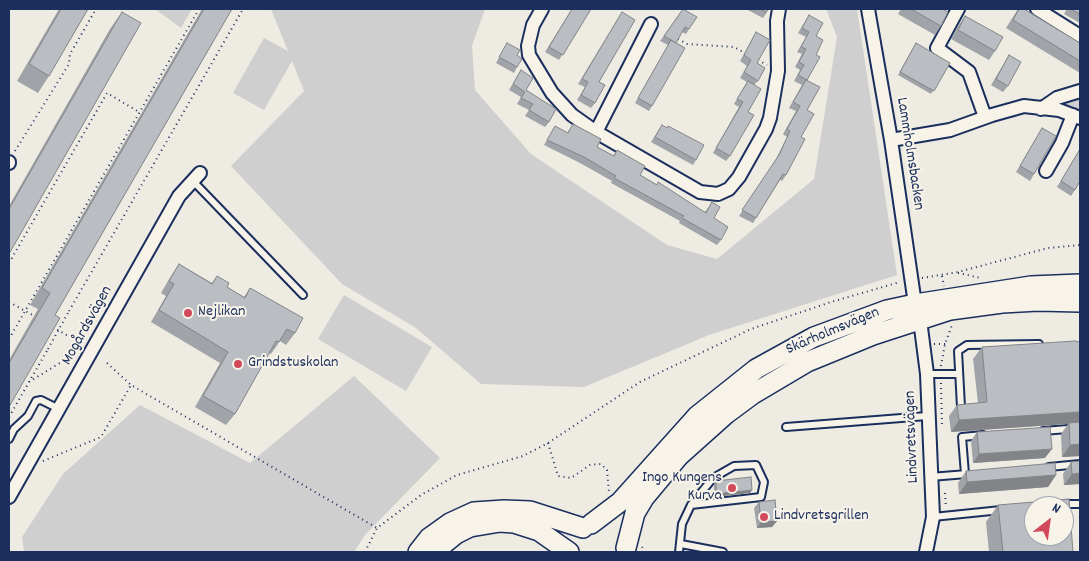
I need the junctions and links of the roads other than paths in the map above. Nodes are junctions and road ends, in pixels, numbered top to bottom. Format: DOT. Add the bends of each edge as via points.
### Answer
graph roads {
  1 [pos="542,9"];
  2 [pos="779,9"];
  3 [pos="868,9"];
  4 [pos="1037,9"];
  5 [pos="956,10"];
  6 [pos="651,24"];
  7 [pos="1080,36"];
  8 [pos="1080,91"];
  9 [pos="1041,109"];
  10 [pos="986,117"];
  11 [pos="1077,117"];
  12 [pos="596,132"];
  13 [pos="891,140"];
  14 [pos="1046,171"];
  15 [pos="196,177"];
  16 [pos="1080,284"];
  17 [pos="303,295"];
  18 [pos="1080,302"];
  19 [pos="918,312"];
  20 [pos="1047,345"];
  21 [pos="927,374"];
  22 [pos="958,374"];
  23 [pos="961,407"];
  24 [pos="60,410"];
  25 [pos="927,416"];
  26 [pos="786,427"];
  27 [pos="1080,428"];
  28 [pos="1031,432"];
  29 [pos="991,435"];
  30 [pos="9,439"];
  31 [pos="1080,464"];
  32 [pos="1042,468"];
  33 [pos="964,474"];
  34 [pos="974,474"];
  35 [pos="930,477"];
  36 [pos="9,497"];
  37 [pos="691,505"];
  38 [pos="1005,510"];
  39 [pos="933,517"];
  40 [pos="587,526"];
  41 [pos="680,544"];
  42 [pos="631,546"];
  43 [pos="418,552"];
  44 [pos="434,552"];
  45 [pos="570,552"];
  46 [pos="679,552"];
  47 [pos="723,552"];
  48 [pos="926,552"];
  1 -- 12 [label="street" via="531,32 530,56 552,93 572,115"];
  2 -- 12 [label="street" via="778,71 766,129 729,189 718,194 700,192"];
  3 -- 13 [label="street, Lammholmsbacken"];
  4 -- 7 [label="street"];
  5 -- 10 [label="street" via="937,48 969,72"];
  6 -- 12 [label="street"];
  8 -- 9 [label="street" via="1058,98"];
  9 -- 10 [label="street" via="1024,106"];
  9 -- 11 [label="street" via="1058,110"];
  10 -- 13 [label="street" via="950,130"];
  11 -- 14 [label="street"];
  13 -- 19 [label="street, Lammholmsbacken"];
  15 -- 17 [label="lane"];
  15 -- 24 [label="street, Mogårdsvägen" via="179,196"];
  16 -- 19 [label="main road, Skärholmsvägen" via="1030,286"];
  18 -- 19 [label="main road, Skärholmsvägen" via="1038,300"];
  19 -- 21 [label="street, Lindvretsvägen"];
  19 -- 40 [label="main road, Skärholmsvägen" via="887,310 830,330 786,350 756,369 697,416 620,502"];
  19 -- 42 [label="main road, Skärholmsvägen" via="807,362 726,414 679,456 644,498 635,513"];
  20 -- 22 [label="lane" via="967,345 958,352"];
  21 -- 22 [label="lane"];
  21 -- 25 [label="street, Lindvretsvägen"];
  22 -- 23 [label="lane"];
  24 -- 30 [label="lane" via="41,400 36,401"];
  24 -- 36 [label="street, Mogårdsvägen"];
  25 -- 26 [label="lane"];
  25 -- 35 [label="street, Lindvretsvägen"];
  27 -- 28 [label="lane"];
  29 -- 33 [label="lane" via="962,437"];
  31 -- 32 [label="lane"];
  33 -- 34 [label="lane"];
  33 -- 35 [label="lane"];
  35 -- 39 [label="street, Lindvretsvägen"];
  37 -- 37 [label="lane" via="712,478 734,466 756,465 764,482 761,497"];
  37 -- 41 [label="lane" via="682,524"];
  38 -- 39 [label="lane"];
  39 -- 48 [label="street, Lindvretsvägen"];
  40 -- 42 [label="main road" via="599,523 614,528"];
  40 -- 43 [label="main road" via="530,511 474,512 450,523 429,538"];
  40 -- 45 [label="main road" via="576,534"];
  41 -- 46 [label="lane"];
  41 -- 47 [label="lane"];
  44 -- 45 [label="main road" via="470,527 500,522 539,531"];
}
